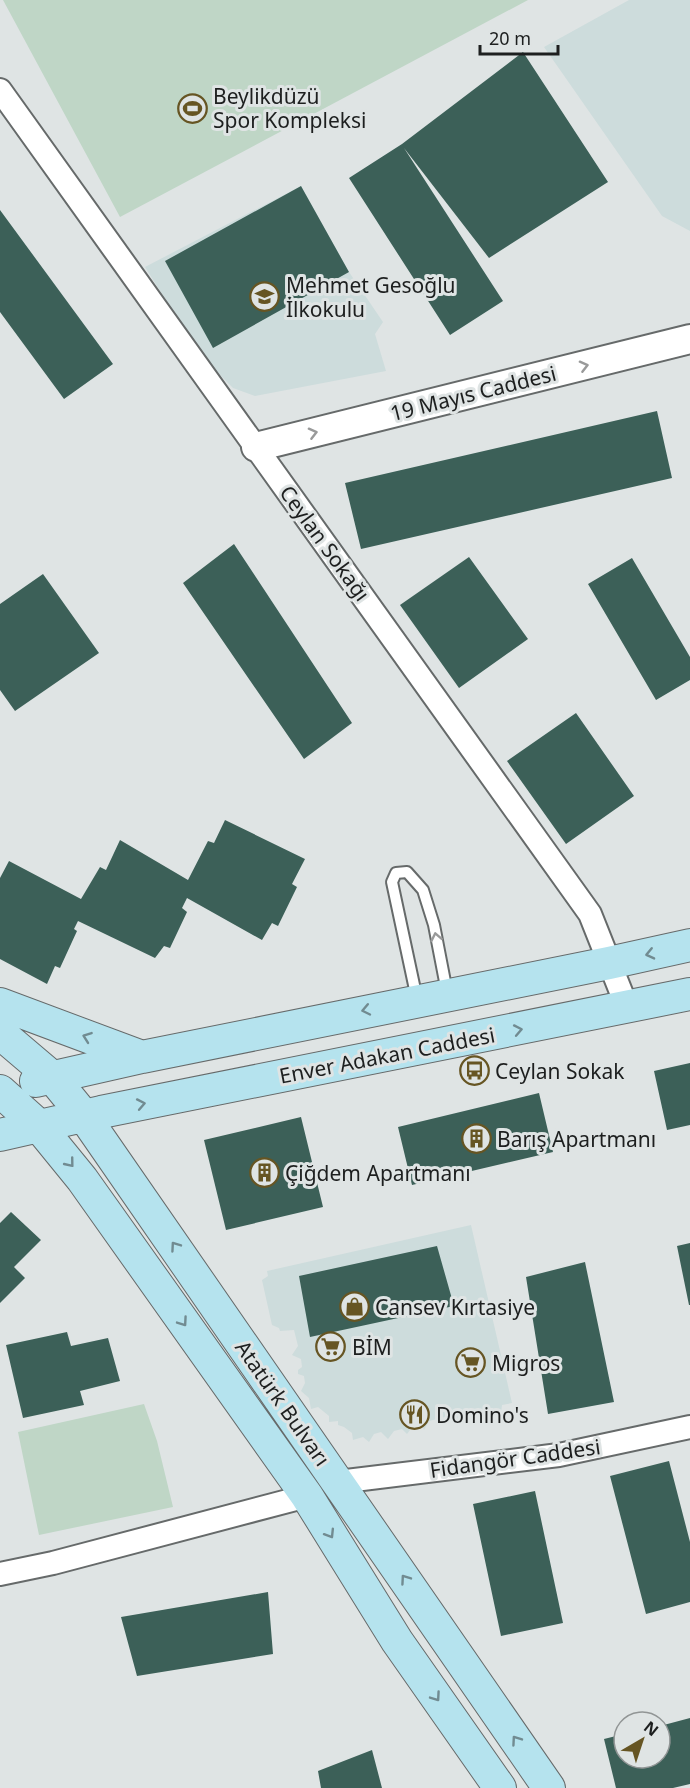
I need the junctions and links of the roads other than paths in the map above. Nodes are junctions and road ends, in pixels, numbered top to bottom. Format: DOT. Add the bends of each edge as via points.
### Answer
graph roads {
  1 [pos="0,90"];
  2 [pos="690,339"];
  3 [pos="256,447"];
  4 [pos="690,945"];
  5 [pos="609,963"];
  6 [pos="690,994"];
  7 [pos="432,997"];
  8 [pos="0,1004"];
  9 [pos="627,1007"];
  10 [pos="0,1034"];
  11 [pos="142,1056"];
  12 [pos="53,1078"];
  13 [pos="0,1089"];
  14 [pos="84,1116"];
  15 [pos="38,1125"];
  16 [pos="0,1134"];
  17 [pos="690,1427"];
  18 [pos="338,1482"];
  19 [pos="307,1496"];
  20 [pos="0,1574"];
  21 [pos="500,1788"];
  22 [pos="549,1788"];
  1 -- 3 [label="street, Ceylan Sokağı"];
  3 -- 2 [label="street, 19 Mayıs Caddesi, one-way"];
  3 -- 5 [label="street, Ceylan Sokağı" via="590,914"];
  4 -- 5 [label="main road, one-way"];
  5 -- 7 [label="main road"];
  5 -- 9 [label="street, Ceylan Sokağı"];
  6 -- 9 [label="main road, Enver Adakan Caddesi"];
  7 -- 7 [label="lane, one-way" via="434,925 423,890 407,872 396,873 392,882"];
  7 -- 11 [label="main road, one-way"];
  11 -- 8 [label="main road, one-way"];
  14 -- 9 [label="main road, Enver Adakan Caddesi, one-way"];
  10 -- 12 [label="main road, Atatürk Bulvarı"];
  11 -- 12 [label="main road"];
  12 -- 13 [label="main road"];
  12 -- 14 [label="main road, Atatürk Bulvarı"];
  13 -- 15 [label="main road, Atatürk Bulvarı"];
  14 -- 15 [label="main road, Enver Adakan Caddesi"];
  18 -- 14 [label="main road, Atatürk Bulvarı, one-way"];
  15 -- 16 [label="main road"];
  15 -- 19 [label="main road, Atatürk Bulvarı, one-way" via="82,1179"];
  17 -- 18 [label="street, Fidangör Caddesi" via="559,1455"];
  18 -- 19 [label="main road"];
  22 -- 18 [label="main road, Atatürk Bulvarı, one-way"];
  19 -- 20 [label="street"];
  19 -- 21 [label="main road, Atatürk Bulvarı, one-way" via="397,1641"];
}
